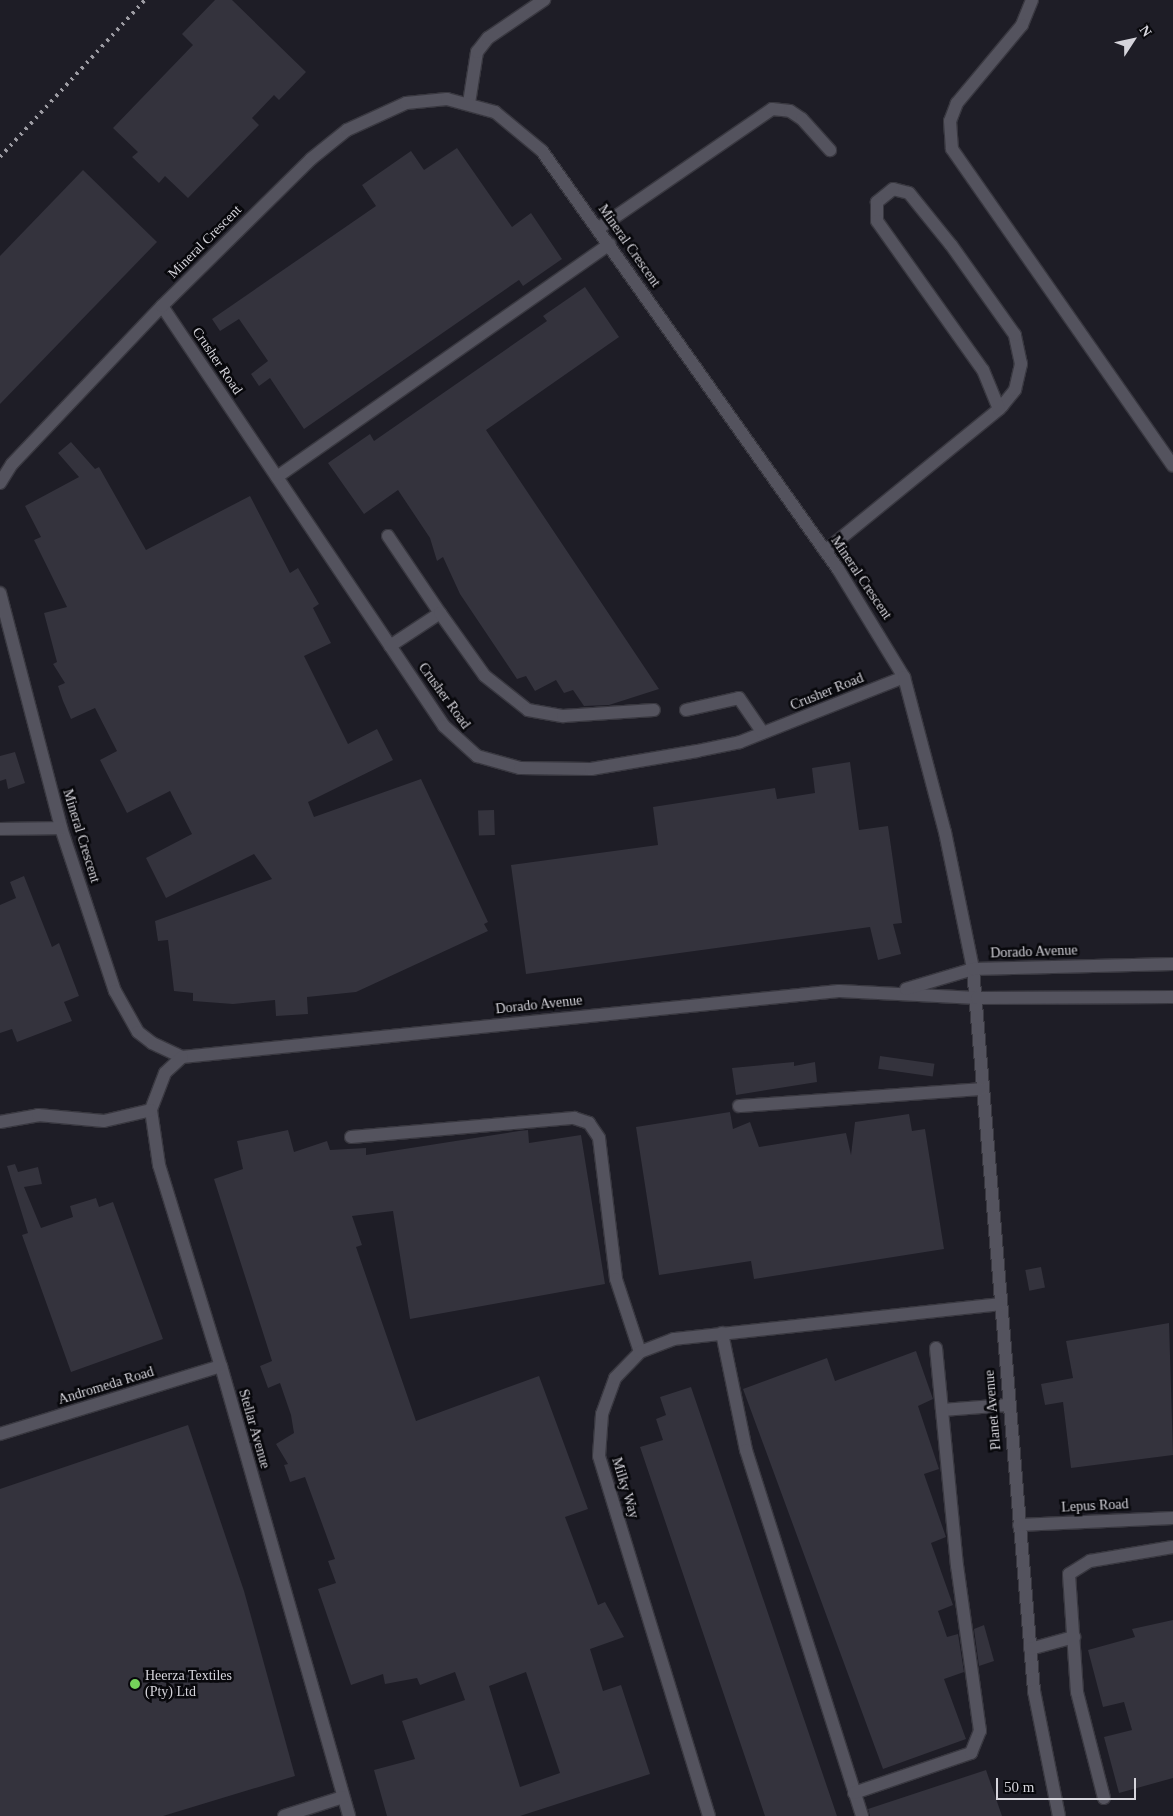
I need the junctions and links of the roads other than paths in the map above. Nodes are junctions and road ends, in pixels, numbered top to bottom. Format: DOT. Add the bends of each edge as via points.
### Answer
graph roads {
  1 [pos="544,0"];
  2 [pos="1032,0"];
  3 [pos="469,103"];
  4 [pos="830,150"];
  5 [pos="599,228"];
  6 [pos="610,244"];
  7 [pos="162,306"];
  8 [pos="999,410"];
  9 [pos="1173,466"];
  10 [pos="277,477"];
  11 [pos="0,483"];
  12 [pos="388,536"];
  13 [pos="825,551"];
  14 [pos="0,593"];
  15 [pos="440,613"];
  16 [pos="390,646"];
  17 [pos="904,678"];
  18 [pos="654,710"];
  19 [pos="686,710"];
  20 [pos="764,733"];
  21 [pos="61,828"];
  22 [pos="0,829"];
  23 [pos="1173,964"];
  24 [pos="973,969"];
  25 [pos="899,991"];
  26 [pos="1173,997"];
  27 [pos="977,998"];
  28 [pos="182,1057"];
  29 [pos="982,1090"];
  30 [pos="739,1106"];
  31 [pos="151,1110"];
  32 [pos="0,1122"];
  33 [pos="350,1137"];
  34 [pos="1000,1304"];
  35 [pos="722,1333"];
  36 [pos="936,1348"];
  37 [pos="640,1352"];
  38 [pos="221,1366"];
  39 [pos="1008,1405"];
  40 [pos="942,1410"];
  41 [pos="0,1434"];
  42 [pos="1173,1518"];
  43 [pos="1019,1524"];
  44 [pos="1173,1547"];
  45 [pos="1074,1637"];
  46 [pos="1030,1649"];
  47 [pos="854,1792"];
  48 [pos="343,1797"];
  49 [pos="1104,1798"];
  50 [pos="284,1816"];
  51 [pos="349,1816"];
  52 [pos="709,1816"];
  53 [pos="862,1816"];
  54 [pos="1059,1816"];
  1 -- 3 [label="street" via="488,38 477,52"];
  2 -- 9 [label="street" via="1022,25 957,103 950,121 952,149"];
  3 -- 5 [label="street, Mineral Crescent" via="495,112 525,134"];
  3 -- 7 [label="street, Mineral Crescent" via="447,100 406,104 347,130 310,159"];
  4 -- 5 [label="street" via="802,119 790,111 772,109"];
  5 -- 6 [label="street, Mineral Crescent"];
  6 -- 10 [label="street"];
  6 -- 13 [label="street, Mineral Crescent"];
  7 -- 10 [label="street, Crusher Road"];
  7 -- 11 [label="street, Mineral Crescent" via="12,464"];
  8 -- 8 [label="street" via="991,384 973,355 877,222 877,202 893,189 900,188 917,200 1015,334 1022,364 1015,390"];
  8 -- 13 [label="street"];
  10 -- 16 [label="street, Crusher Road"];
  12 -- 15 [label="street"];
  13 -- 17 [label="street, Mineral Crescent" via="875,624"];
  14 -- 21 [label="street, Mineral Crescent"];
  15 -- 16 [label="street"];
  15 -- 18 [label="street" via="484,676 528,710 563,716"];
  16 -- 20 [label="street, Crusher Road" via="458,742 477,756 520,768 591,769 740,742"];
  17 -- 20 [label="street, Crusher Road"];
  17 -- 24 [label="street, Mineral Crescent" via="945,832"];
  19 -- 20 [label="street" via="739,698"];
  21 -- 22 [label="street"];
  21 -- 28 [label="street, Mineral Crescent" via="125,1014 152,1043"];
  23 -- 24 [label="street, Dorado Avenue"];
  24 -- 25 [label="street, Dorado Avenue"];
  24 -- 27 [label="street, Mineral Crescent"];
  25 -- 27 [label="street, Dorado Avenue"];
  25 -- 28 [label="street, Dorado Avenue" via="839,991"];
  26 -- 27 [label="street, Dorado Avenue"];
  27 -- 29 [label="street, Planet Avenue"];
  28 -- 31 [label="street, Stellar Avenue" via="165,1073"];
  29 -- 30 [label="street"];
  29 -- 34 [label="street, Planet Avenue"];
  31 -- 32 [label="street" via="104,1121 38,1115"];
  31 -- 38 [label="street, Stellar Avenue" via="158,1166"];
  33 -- 37 [label="street" via="574,1118 589,1123 599,1138 616,1279"];
  34 -- 35 [label="street"];
  34 -- 39 [label="street, Planet Avenue"];
  35 -- 37 [label="street" via="674,1339"];
  35 -- 47 [label="street" via="746,1450"];
  36 -- 40 [label="street"];
  37 -- 52 [label="street, Milky Way" via="606,1395 599,1456"];
  38 -- 41 [label="street, Andromeda Road"];
  38 -- 48 [label="street, Stellar Avenue"];
  39 -- 40 [label="street"];
  39 -- 43 [label="street, Planet Avenue"];
  40 -- 47 [label="street" via="957,1566 980,1731 977,1745 971,1753"];
  42 -- 43 [label="street, Lepus Road"];
  43 -- 46 [label="street, Planet Avenue"];
  44 -- 45 [label="street" via="1079,1564 1069,1574"];
  45 -- 46 [label="street"];
  45 -- 49 [label="street" via="1078,1692"];
  46 -- 54 [label="street, Planet Avenue" via="1043,1752"];
  47 -- 53 [label="street"];
  48 -- 50 [label="street"];
  48 -- 51 [label="street, Stellar Avenue"];
}
